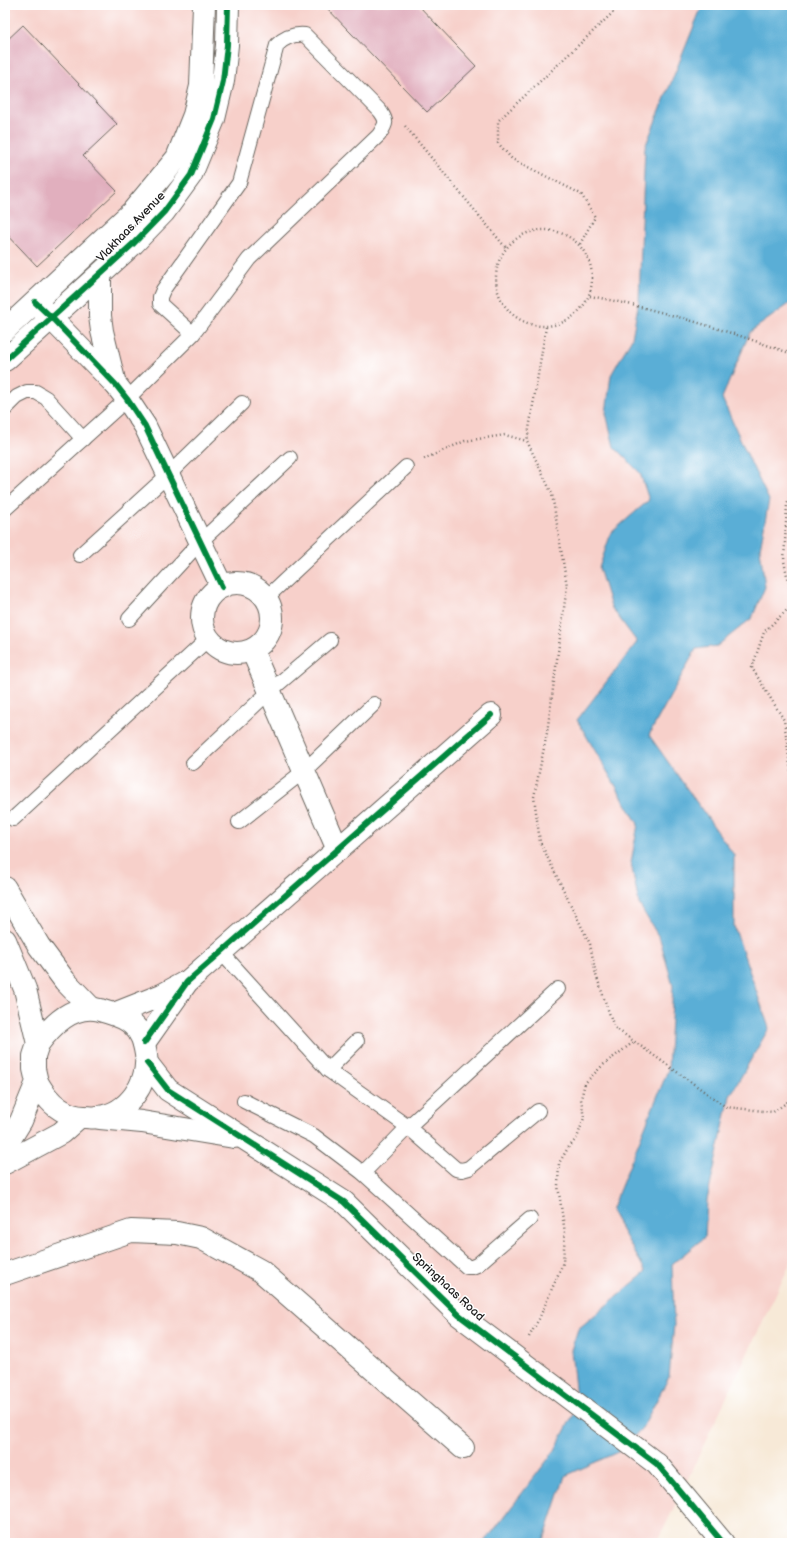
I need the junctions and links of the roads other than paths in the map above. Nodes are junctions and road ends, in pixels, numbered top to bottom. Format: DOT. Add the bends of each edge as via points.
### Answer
graph roads {
  1 [pos="204,5"];
  2 [pos="228,5"];
  3 [pos="100,275"];
  4 [pos="35,302"];
  5 [pos="52,318"];
  6 [pos="5,330"];
  7 [pos="193,334"];
  8 [pos="5,360"];
  9 [pos="121,392"];
  10 [pos="242,403"];
  11 [pos="5,409"];
  12 [pos="83,439"];
  13 [pos="290,458"];
  14 [pos="406,468"];
  15 [pos="168,475"];
  16 [pos="5,509"];
  17 [pos="200,542"];
  18 [pos="80,555"];
  19 [pos="222,587"];
  20 [pos="266,598"];
  21 [pos="129,619"];
  22 [pos="208,639"];
  23 [pos="330,640"];
  24 [pos="252,650"];
  25 [pos="270,691"];
  26 [pos="374,704"];
  27 [pos="491,715"];
  28 [pos="192,763"];
  29 [pos="304,771"];
  30 [pos="13,820"];
  31 [pos="239,822"];
  32 [pos="338,850"];
  33 [pos="5,888"];
  34 [pos="5,940"];
  35 [pos="220,952"];
  36 [pos="187,982"];
  37 [pos="558,989"];
  38 [pos="91,1008"];
  39 [pos="114,1014"];
  40 [pos="357,1041"];
  41 [pos="38,1044"];
  42 [pos="146,1053"];
  43 [pos="328,1070"];
  44 [pos="37,1082"];
  45 [pos="244,1101"];
  46 [pos="538,1111"];
  47 [pos="89,1117"];
  48 [pos="408,1127"];
  49 [pos="245,1139"];
  50 [pos="5,1147"];
  51 [pos="5,1163"];
  52 [pos="363,1173"];
  53 [pos="530,1219"];
  54 [pos="5,1274"];
  55 [pos="463,1448"];
  56 [pos="723,1543"];
  1 -- 4 [label="street, Vlakhaas Avenue" via="201,86 194,115 177,158 134,211"];
  2 -- 3 [label="street, Vlakhaas Avenue" via="223,81 214,119 191,176 164,212"];
  3 -- 5 [label="street, Vlakhaas Avenue"];
  3 -- 9 [label="street" via="102,331"];
  4 -- 5 [label="street"];
  4 -- 6 [label="street, Vlakhaas Avenue"];
  5 -- 8 [label="street, Vlakhaas Avenue"];
  5 -- 9 [label="street"];
  7 -- 7 [label="lane" via="249,259 379,135 385,124 385,118 380,111 305,35 290,36 277,46 239,182 160,297 160,304"];
  7 -- 9 [label="lane"];
  9 -- 12 [label="lane"];
  9 -- 15 [label="street" via="145,426"];
  10 -- 15 [label="lane"];
  11 -- 12 [label="lane" via="26,392 36,392 46,398"];
  12 -- 16 [label="lane"];
  13 -- 17 [label="lane"];
  14 -- 20 [label="lane"];
  15 -- 17 [label="street"];
  15 -- 18 [label="lane"];
  17 -- 19 [label="street"];
  17 -- 21 [label="lane"];
  19 -- 20 [label="street" via="234,583 246,584 257,589"];
  19 -- 22 [label="street" via="212,594 205,604 203,628"];
  20 -- 24 [label="street" via="271,609 269,633 262,643"];
  22 -- 24 [label="street" via="217,648 228,653 240,654"];
  22 -- 30 [label="lane"];
  23 -- 25 [label="lane"];
  24 -- 25 [label="street"];
  25 -- 28 [label="lane"];
  25 -- 29 [label="street"];
  26 -- 29 [label="lane"];
  27 -- 32 [label="street"];
  29 -- 31 [label="lane"];
  29 -- 32 [label="street"];
  32 -- 35 [label="street"];
  33 -- 38 [label="street" via="39,946 60,975"];
  34 -- 41 [label="street" via="25,989"];
  35 -- 36 [label="street"];
  35 -- 43 [label="lane"];
  36 -- 39 [label="street"];
  36 -- 42 [label="street"];
  37 -- 48 [label="lane"];
  38 -- 39 [label="street"];
  38 -- 41 [label="street" via="75,1012 60,1020"];
  39 -- 42 [label="street" via="124,1018 140,1033"];
  40 -- 43 [label="lane"];
  41 -- 44 [label="street" via="34,1056"];
  42 -- 47 [label="street" via="142,1082 132,1099 116,1111"];
  42 -- 49 [label="street, Springhaas Road" via="168,1090"];
  43 -- 48 [label="lane"];
  44 -- 47 [label="street" via="47,1098 61,1110"];
  44 -- 50 [label="street" via="21,1121"];
  45 -- 52 [label="lane" via="314,1136"];
  46 -- 48 [label="lane" via="469,1168 462,1170 456,1169"];
  47 -- 49 [label="street" via="157,1124"];
  47 -- 51 [label="street"];
  48 -- 52 [label="lane"];
  49 -- 56 [label="street, Springhaas Road" via="344,1202 459,1315 658,1464"];
  52 -- 53 [label="lane" via="467,1267 477,1266"];
  54 -- 55 [label="street" via="131,1231 178,1233 201,1238 261,1270"];
}
